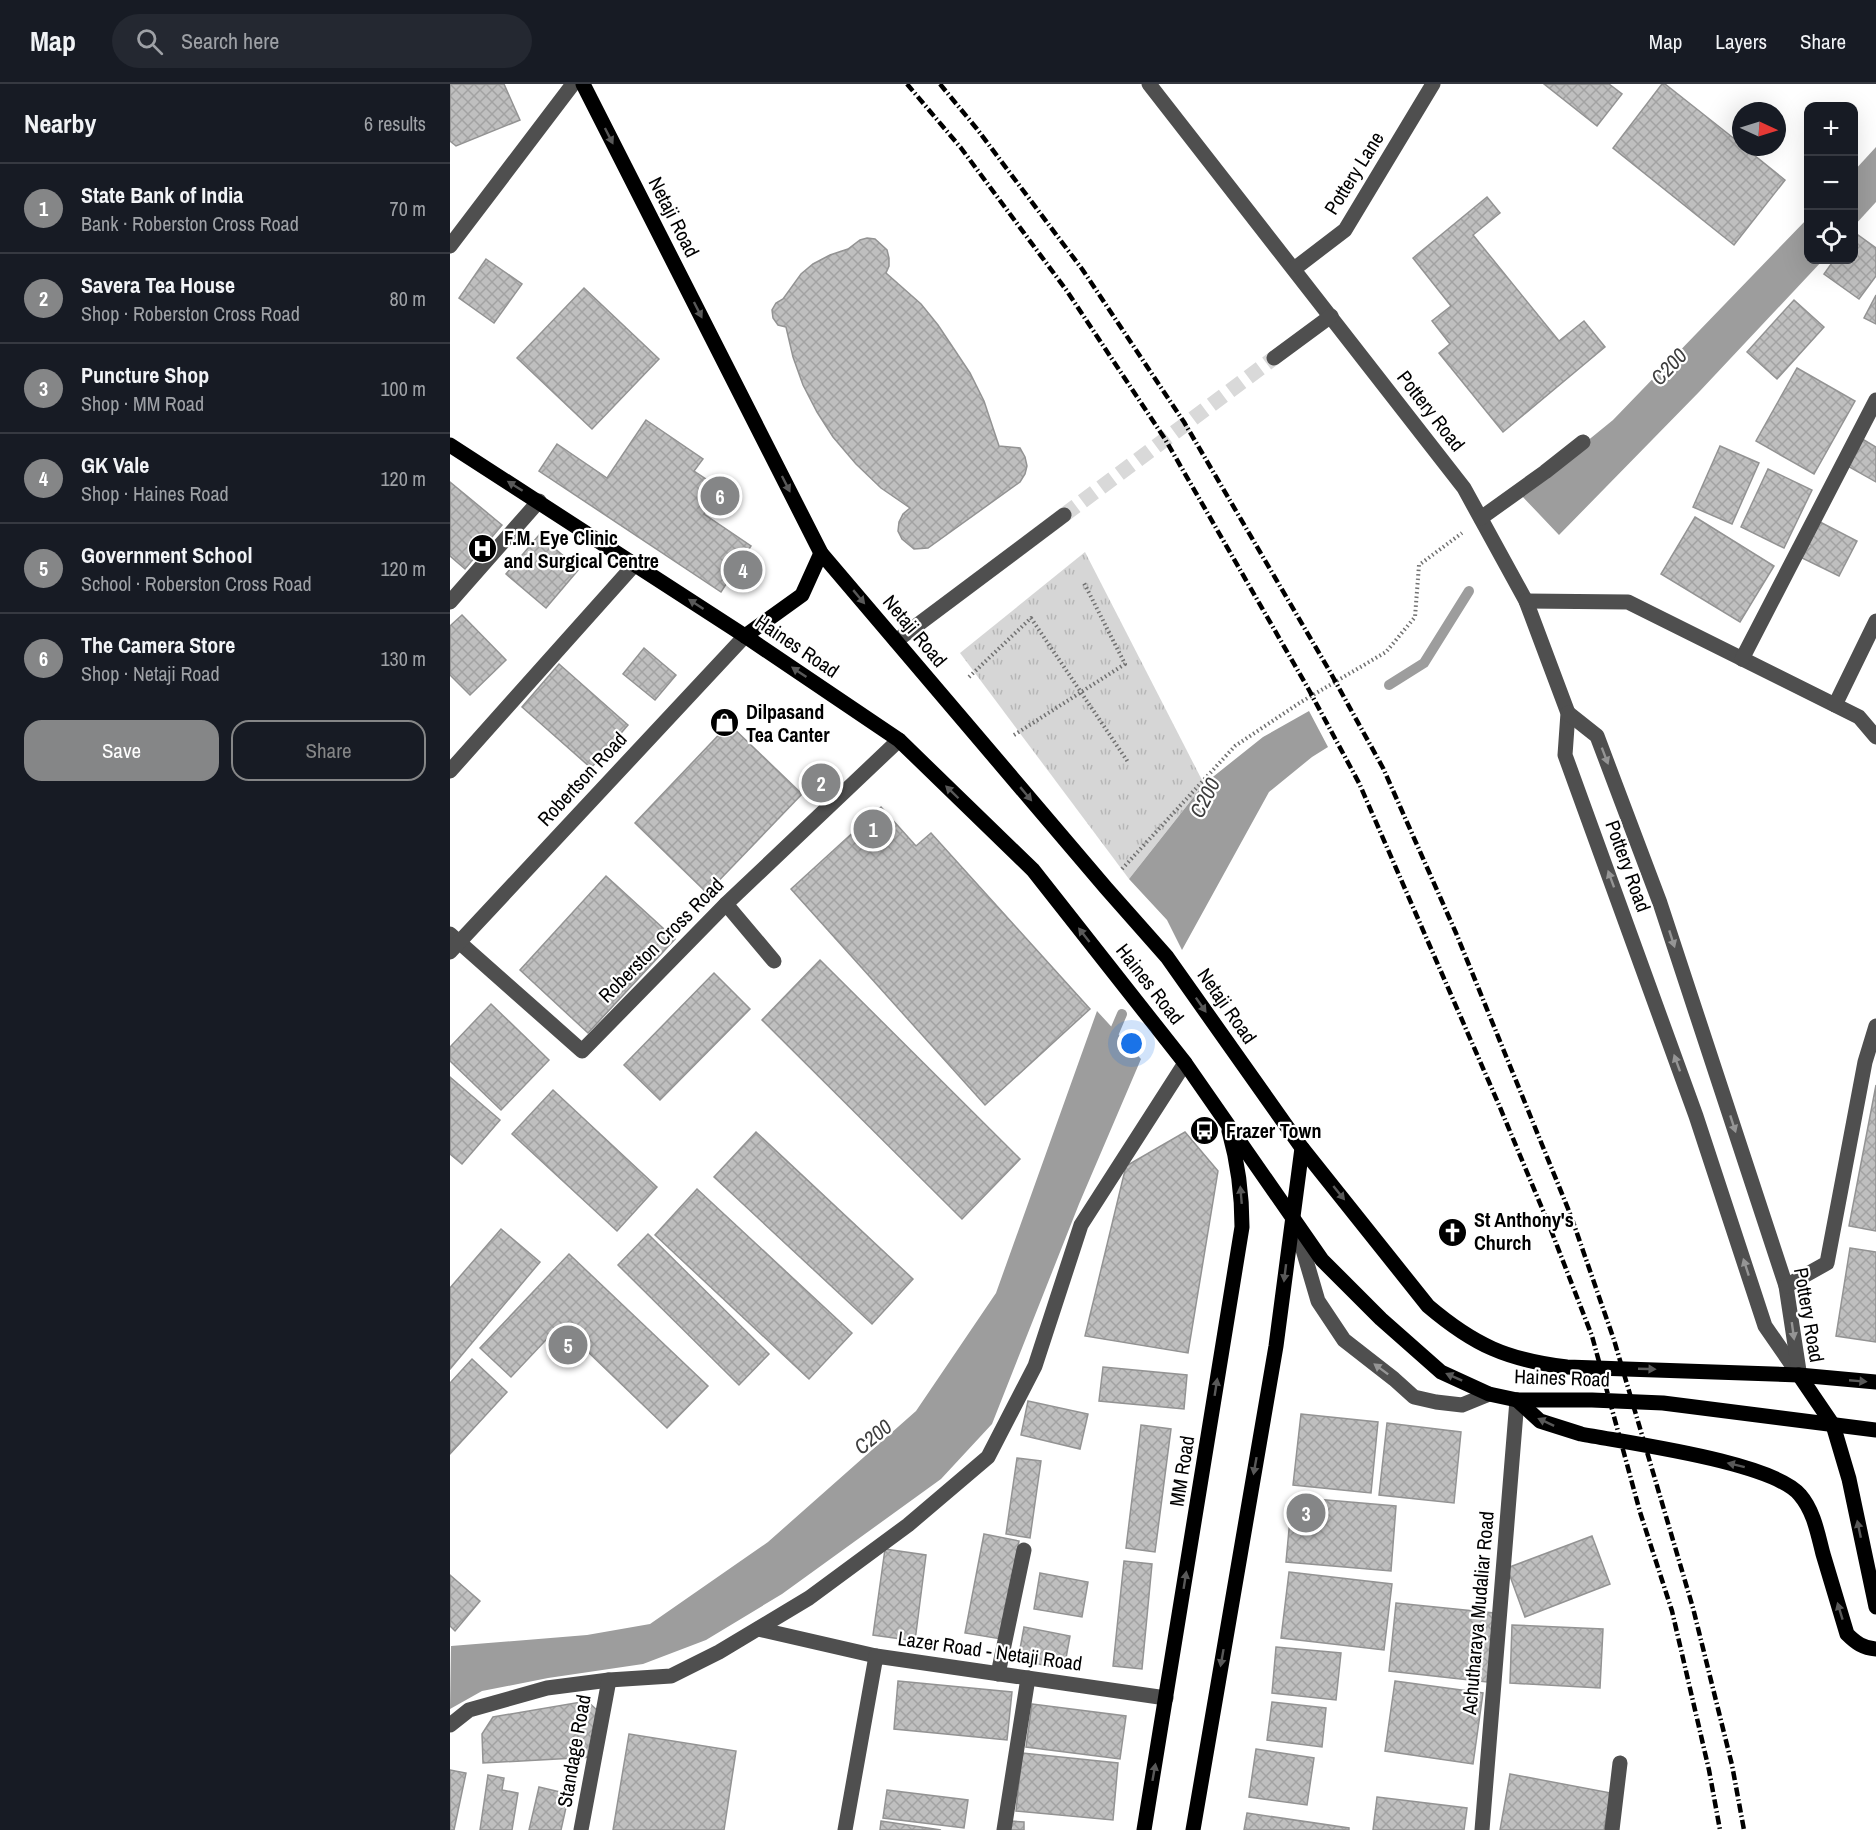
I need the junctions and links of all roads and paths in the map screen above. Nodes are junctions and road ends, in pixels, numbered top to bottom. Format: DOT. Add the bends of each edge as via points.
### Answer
graph roads {
  1 [pos="573,84"];
  2 [pos="583,84"];
  3 [pos="1149,84"];
  4 [pos="1433,84"];
  5 [pos="450,246"];
  6 [pos="1294,269"];
  7 [pos="1331,316"];
  8 [pos="1274,358"];
  9 [pos="1876,400"];
  10 [pos="1583,442"];
  11 [pos="451,448"];
  12 [pos="539,501"];
  13 [pos="1064,515"];
  14 [pos="1481,518"];
  15 [pos="821,553"];
  16 [pos="634,564"];
  17 [pos="1083,581"];
  18 [pos="1526,601"];
  19 [pos="450,602"];
  20 [pos="1876,621"];
  21 [pos="745,636"];
  22 [pos="896,641"];
  23 [pos="1742,659"];
  24 [pos="969,677"];
  25 [pos="1081,692"];
  26 [pos="1834,705"];
  27 [pos="1568,713"];
  28 [pos="1014,735"];
  29 [pos="1876,737"];
  30 [pos="899,740"];
  31 [pos="1128,762"];
  32 [pos="450,771"];
  33 [pos="1106,888"];
  34 [pos="726,904"];
  35 [pos="453,943"];
  36 [pos="774,962"];
  37 [pos="1876,1026"];
  38 [pos="1185,1063"];
  39 [pos="1871,1063"];
  40 [pos="1225,1119"];
  41 [pos="1302,1148"];
  42 [pos="1293,1215"];
  43 [pos="1786,1286"];
  44 [pos="1799,1375"];
  45 [pos="1876,1382"];
  46 [pos="1489,1394"];
  47 [pos="1517,1400"];
  48 [pos="1833,1425"];
  49 [pos="1876,1430"];
  50 [pos="1024,1550"];
  51 [pos="1876,1607"];
  52 [pos="758,1629"];
  53 [pos="1876,1649"];
  54 [pos="876,1656"];
  55 [pos="998,1674"];
  56 [pos="1028,1678"];
  57 [pos="609,1680"];
  58 [pos="1167,1698"];
  59 [pos="450,1725"];
  60 [pos="1620,1762"];
  61 [pos="581,1830"];
  62 [pos="845,1830"];
  63 [pos="1004,1830"];
  64 [pos="1144,1830"];
  65 [pos="1193,1830"];
  66 [pos="1482,1830"];
  67 [pos="1612,1830"];
  1 -- 5 [label="street"];
  2 -- 15 [label="main road, Netaji Road, one-way"];
  3 -- 6 [label="street, Pottery Road"];
  4 -- 6 [label="street, Pottery Lane" via="1345,230"];
  6 -- 7 [label="street, Pottery Road"];
  7 -- 8 [label="street"];
  7 -- 14 [label="street, Pottery Road" via="1464,488"];
  9 -- 23 [label="street"];
  10 -- 14 [label="street"];
  12 -- 11 [label="main road, Haines Road, one-way"];
  12 -- 16 [label="main road, Haines Road"];
  12 -- 19 [label="street"];
  13 -- 22 [label="street"];
  14 -- 18 [label="street, Pottery Road"];
  14 -- 33 [label="path" via="1419,565 1415,617 1386,652 1235,746"];
  15 -- 21 [label="main road" via="802,595"];
  15 -- 22 [label="main road, Netaji Road, one-way"];
  21 -- 16 [label="main road, Haines Road, one-way"];
  16 -- 32 [label="street"];
  17 -- 25 [label="path" via="1125,664"];
  18 -- 23 [label="street" via="1628,602"];
  18 -- 27 [label="street, Pottery Road"];
  20 -- 26 [label="street"];
  30 -- 21 [label="main road, Haines Road, one-way"];
  21 -- 35 [label="street, Robertson Road"];
  22 -- 33 [label="main road, Netaji Road, one-way"];
  23 -- 26 [label="street"];
  24 -- 25 [label="path" via="1031,618"];
  25 -- 28 [label="path"];
  25 -- 31 [label="path"];
  26 -- 29 [label="street" via="1859,717"];
  27 -- 43 [label="street, Pottery Road, one-way" via="1597,736 1660,903"];
  44 -- 27 [label="street, Pottery Road, one-way" via="1765,1326 1696,1116 1565,755"];
  30 -- 34 [label="street, Roberston Cross Road"];
  38 -- 30 [label="main road, Haines Road, one-way" via="1033,870"];
  33 -- 41 [label="main road, Netaji Road, one-way" via="1167,957"];
  34 -- 35 [label="street, Roberston Cross Road" via="582,1051"];
  34 -- 36 [label="street"];
  37 -- 39 [label="street"];
  38 -- 40 [label="main road, Haines Road"];
  38 -- 52 [label="street" via="1081,1225 1035,1366 988,1457 908,1525 809,1598"];
  39 -- 43 [label="street" via="1827,1263"];
  40 -- 42 [label="main road, Haines Road"];
  58 -- 40 [label="main road, MM Road, one-way" via="1242,1227 1241,1186"];
  41 -- 42 [label="main road"];
  41 -- 44 [label="main road, Haines Road, one-way" via="1428,1306 1452,1326 1506,1356 1567,1366"];
  46 -- 42 [label="main road, Haines Road, one-way" via="1441,1372 1381,1319 1322,1260"];
  46 -- 42 [label="street, one-way" via="1462,1405 1414,1397 1344,1340 1318,1301"];
  42 -- 65 [label="main road, one-way" via="1276,1346"];
  43 -- 44 [label="street, Pottery Road, one-way"];
  44 -- 45 [label="main road, Haines Road, one-way"];
  44 -- 48 [label="main road"];
  46 -- 47 [label="main road, Haines Road"];
  47 -- 48 [label="main road, Haines Road" via="1663,1404"];
  53 -- 47 [label="main road, one-way" via="1856,1644 1847,1634 1812,1515 1800,1494 1787,1484 1733,1464 1560,1428 1540,1421"];
  47 -- 66 [label="street, Achutharaya Mudaliar Road"];
  48 -- 49 [label="main road, Haines Road"];
  51 -- 48 [label="main road, one-way" via="1849,1479"];
  50 -- 55 [label="street"];
  52 -- 54 [label="street"];
  52 -- 57 [label="street" via="671,1676"];
  54 -- 55 [label="street, Lazer Road - Netaji Road"];
  54 -- 62 [label="street, Lazer Road - Netaji Road"];
  55 -- 56 [label="street, Lazer Road - Netaji Road"];
  56 -- 58 [label="street, Lazer Road - Netaji Road"];
  56 -- 63 [label="street"];
  57 -- 59 [label="street" via="547,1688 469,1710"];
  57 -- 61 [label="street, Standage Road"];
  64 -- 58 [label="main road, MM Road, one-way"];
  60 -- 67 [label="street"];
}
